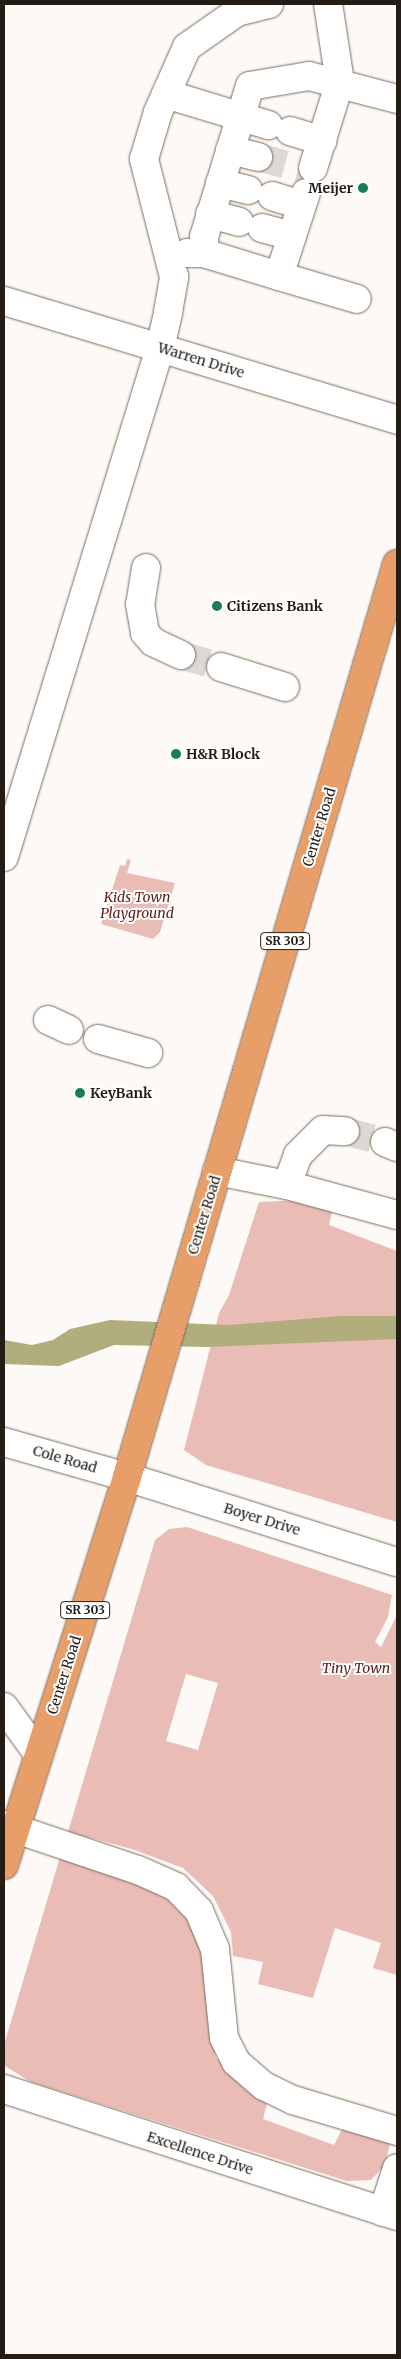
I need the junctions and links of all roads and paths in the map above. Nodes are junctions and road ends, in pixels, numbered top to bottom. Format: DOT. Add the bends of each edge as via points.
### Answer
graph roads {
  1 [pos="269,4"];
  2 [pos="328,4"];
  3 [pos="340,82"];
  4 [pos="166,94"];
  5 [pos="397,99"];
  6 [pos="239,116"];
  7 [pos="322,141"];
  8 [pos="230,150"];
  9 [pos="258,157"];
  10 [pos="220,182"];
  11 [pos="307,189"];
  12 [pos="210,214"];
  13 [pos="292,236"];
  14 [pos="168,252"];
  15 [pos="204,253"];
  16 [pos="279,276"];
  17 [pos="358,298"];
  18 [pos="4,301"];
  19 [pos="160,348"];
  20 [pos="397,420"];
  21 [pos="397,564"];
  22 [pos="146,568"];
  23 [pos="181,655"];
  24 [pos="221,667"];
  25 [pos="285,687"];
  26 [pos="4,856"];
  27 [pos="98,1039"];
  28 [pos="148,1053"];
  29 [pos="345,1131"];
  30 [pos="217,1171"];
  31 [pos="287,1185"];
  32 [pos="397,1215"];
  33 [pos="4,1442"];
  34 [pos="127,1477"];
  35 [pos="397,1562"];
  36 [pos="4,1707"];
  37 [pos="39,1755"];
  38 [pos="9,1827"];
  39 [pos="4,1865"];
  40 [pos="4,2089"];
  41 [pos="397,2130"];
  42 [pos="397,2168"];
  43 [pos="390,2214"];
  1 -- 4 [label="street" via="237,12 187,47"];
  2 -- 3 [label="street"];
  3 -- 5 [label="street"];
  3 -- 6 [label="street" via="309,76 250,86"];
  3 -- 7 [label="street"];
  4 -- 6 [label="street"];
  4 -- 14 [label="street" via="144,159"];
  6 -- 7 [label="street"];
  6 -- 8 [label="street"];
  7 -- 11 [label="street"];
  8 -- 9 [label="street"];
  8 -- 10 [label="street"];
  10 -- 11 [label="street" via="260,193"];
  10 -- 12 [label="street"];
  11 -- 13 [label="street"];
  12 -- 13 [label="street"];
  12 -- 15 [label="street"];
  13 -- 16 [label="street"];
  14 -- 15 [label="street"];
  14 -- 19 [label="street" via="174,277"];
  15 -- 16 [label="street"];
  16 -- 17 [label="street"];
  18 -- 19 [label="street, Warren Drive"];
  19 -- 20 [label="street, Warren Drive"];
  19 -- 26 [label="street"];
  21 -- 30 [label="main road, Center Road / SR 303"];
  22 -- 23 [label="street" via="140,604 145,633 154,642"];
  24 -- 25 [label="street"];
  27 -- 28 [label="street"];
  29 -- 31 [label="street" via="323,1130 298,1155"];
  30 -- 31 [label="street"];
  30 -- 34 [label="main road, Center Road / SR 303"];
  31 -- 32 [label="street"];
  33 -- 34 [label="street, Cole Road"];
  34 -- 35 [label="street, Boyer Drive"];
  34 -- 37 [label="main road, Center Road / SR 303"];
  36 -- 37 [label="street"];
  37 -- 38 [label="main road, Center Road / SR 303"];
  38 -- 39 [label="main road, Center Road / SR 303"];
  38 -- 41 [label="street" via="138,1870 176,1887 199,1911 215,1949 224,2038 236,2062 264,2086 293,2100"];
  40 -- 43 [label="street, Excellence Drive"];
  42 -- 43 [label="street"];
}
